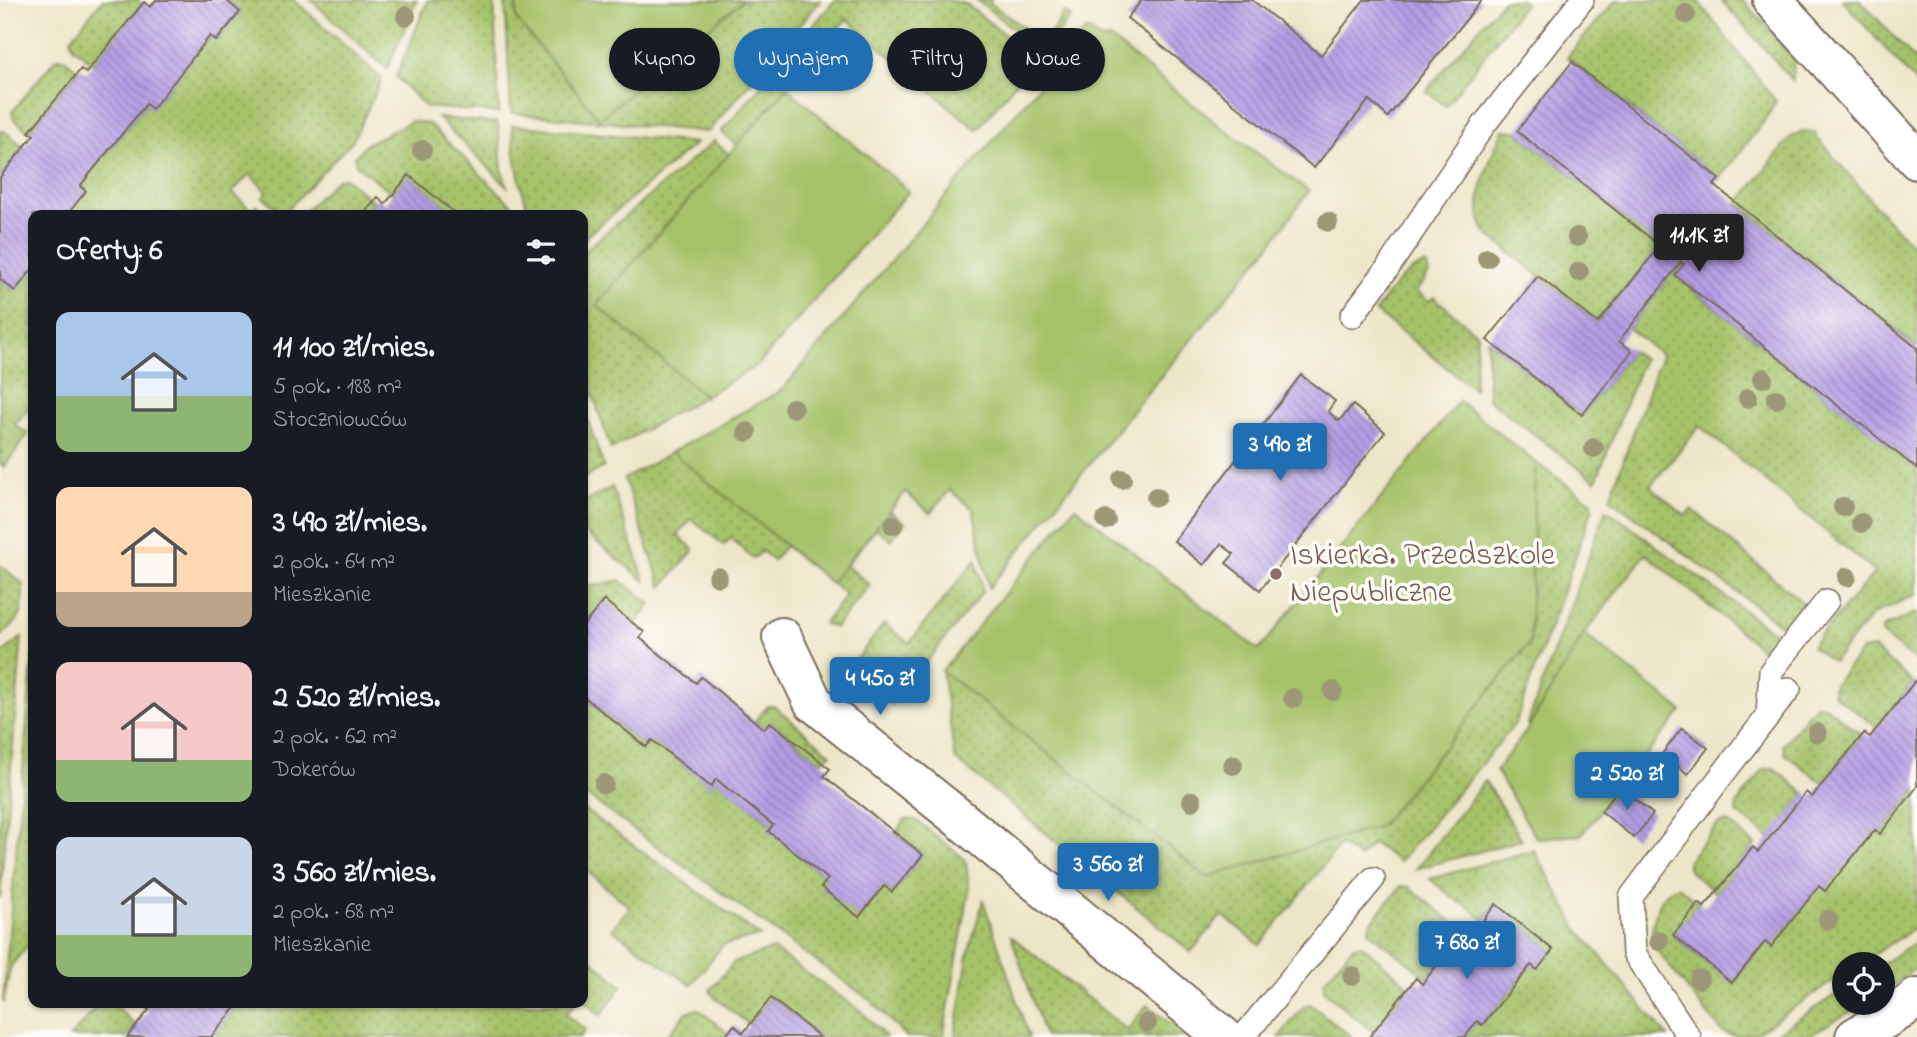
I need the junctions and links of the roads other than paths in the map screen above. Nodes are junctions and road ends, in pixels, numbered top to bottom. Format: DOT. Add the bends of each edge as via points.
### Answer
graph roads {
  1 [pos="1582,0"];
  2 [pos="1772,0"];
  3 [pos="1917,160"];
  4 [pos="1352,316"];
  5 [pos="1827,601"];
  6 [pos="782,638"];
  7 [pos="1789,689"];
  8 [pos="1768,714"];
  9 [pos="1373,879"];
  10 [pos="1917,998"];
  11 [pos="1224,1037"];
  12 [pos="1243,1037"];
  13 [pos="1689,1037"];
  14 [pos="1855,1037"];
  1 -- 4 [label="lane" via="1483,126"];
  2 -- 3 [label="street"];
  5 -- 8 [label="lane" via="1770,671"];
  6 -- 11 [label="street" via="813,702"];
  7 -- 8 [label="lane"];
  8 -- 13 [label="lane" via="1631,897 1634,953"];
  9 -- 12 [label="lane"];
  10 -- 14 [label="street"];
}
